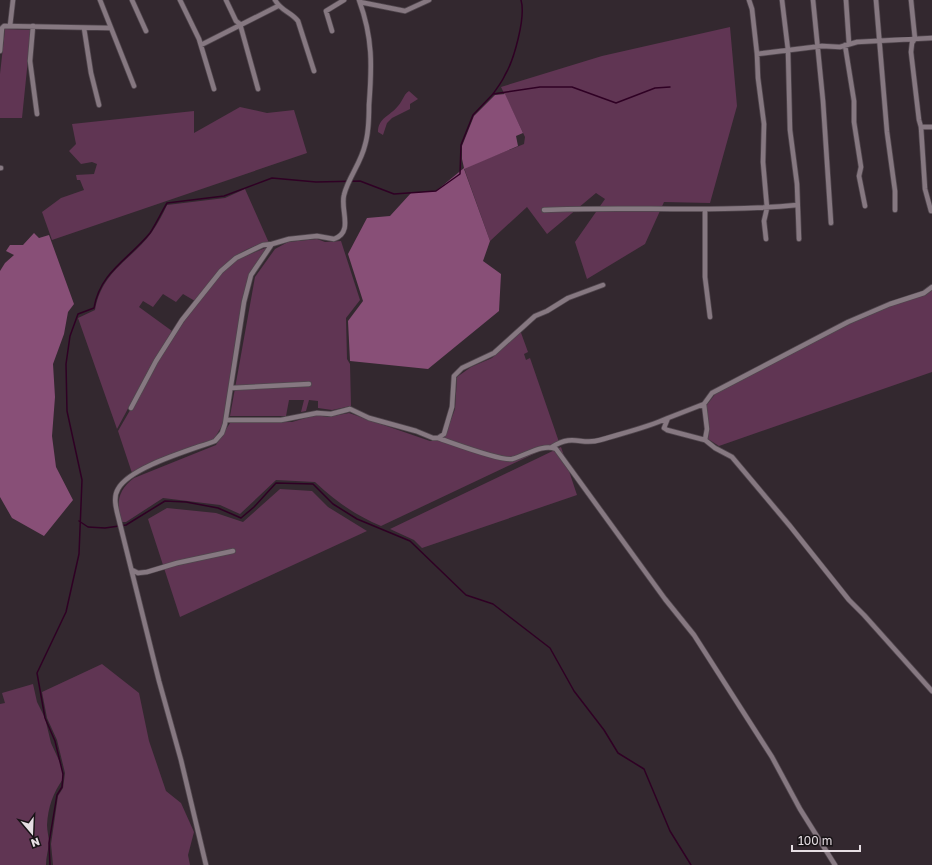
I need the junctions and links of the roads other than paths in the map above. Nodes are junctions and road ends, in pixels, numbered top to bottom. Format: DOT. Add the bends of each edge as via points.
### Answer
graph roads {
  1 [pos="13,0"];
  2 [pos="100,0"];
  3 [pos="132,0"];
  4 [pos="180,0"];
  5 [pos="226,0"];
  6 [pos="275,0"];
  7 [pos="344,0"];
  8 [pos="429,0"];
  9 [pos="749,0"];
  10 [pos="782,0"];
  11 [pos="813,0"];
  12 [pos="846,0"];
  13 [pos="876,0"];
  14 [pos="911,0"];
  15 [pos="360,1"];
  16 [pos="278,6"];
  17 [pos="240,24"];
  18 [pos="10,26"];
  19 [pos="33,26"];
  20 [pos="84,28"];
  21 [pos="110,28"];
  22 [pos="146,31"];
  23 [pos="332,31"];
  24 [pos="932,38"];
  25 [pos="915,39"];
  26 [pos="880,41"];
  27 [pos="201,45"];
  28 [pos="847,45"];
  29 [pos="818,47"];
  30 [pos="0,50"];
  31 [pos="788,50"];
  32 [pos="757,54"];
  33 [pos="314,71"];
  34 [pos="134,86"];
  35 [pos="214,89"];
  36 [pos="258,89"];
  37 [pos="99,105"];
  38 [pos="38,114"];
  39 [pos="921,127"];
  40 [pos="932,127"];
  41 [pos="797,205"];
  42 [pos="865,206"];
  43 [pos="767,208"];
  44 [pos="705,209"];
  45 [pos="544,210"];
  46 [pos="895,210"];
  47 [pos="931,211"];
  48 [pos="831,223"];
  49 [pos="766,239"];
  50 [pos="799,239"];
  51 [pos="272,244"];
  52 [pos="603,285"];
  53 [pos="932,287"];
  54 [pos="710,317"];
  55 [pos="308,384"];
  56 [pos="231,388"];
  57 [pos="704,404"];
  58 [pos="130,408"];
  59 [pos="668,418"];
  60 [pos="226,420"];
  61 [pos="438,438"];
  62 [pos="706,440"];
  63 [pos="552,447"];
  64 [pos="233,551"];
  65 [pos="132,570"];
  66 [pos="932,691"];
  67 [pos="206,865"];
  68 [pos="835,865"];
  1 -- 18 [label="street"];
  2 -- 21 [label="street"];
  3 -- 22 [label="street"];
  4 -- 27 [label="street"];
  5 -- 17 [label="street"];
  6 -- 16 [label="street"];
  7 -- 23 [label="street" via="326,11"];
  8 -- 15 [label="street" via="405,11"];
  9 -- 32 [label="street"];
  10 -- 31 [label="street"];
  11 -- 29 [label="street"];
  12 -- 28 [label="street"];
  13 -- 26 [label="street"];
  14 -- 25 [label="street"];
  15 -- 51 [label="street" via="370,42 372,66 366,144 343,198 346,221 343,231 337,237 329,239 317,236 298,237"];
  16 -- 17 [label="street"];
  16 -- 33 [label="street" via="298,21"];
  17 -- 27 [label="street"];
  17 -- 36 [label="street"];
  18 -- 19 [label="street"];
  18 -- 30 [label="street" via="2,28"];
  19 -- 20 [label="street"];
  19 -- 38 [label="street" via="30,61"];
  20 -- 21 [label="street"];
  20 -- 37 [label="street"];
  21 -- 34 [label="street"];
  24 -- 25 [label="street"];
  25 -- 26 [label="street"];
  25 -- 39 [label="street" via="910,52"];
  26 -- 28 [label="street"];
  26 -- 46 [label="street"];
  27 -- 35 [label="street"];
  28 -- 29 [label="street"];
  28 -- 42 [label="street" via="861,167 859,176"];
  29 -- 31 [label="street"];
  29 -- 48 [label="street"];
  31 -- 32 [label="street"];
  31 -- 41 [label="street" via="790,130"];
  32 -- 43 [label="street" via="764,124 763,162"];
  39 -- 40 [label="street"];
  39 -- 47 [label="street" via="925,189"];
  41 -- 43 [label="street"];
  41 -- 50 [label="street"];
  43 -- 44 [label="street"];
  43 -- 49 [label="street" via="764,221"];
  44 -- 45 [label="street"];
  44 -- 54 [label="street" via="705,277"];
  51 -- 56 [label="street" via="252,275 244,302"];
  51 -- 58 [label="street" via="248,251 221,271 182,320"];
  52 -- 61 [label="street" via="568,298 535,316 494,353 462,368 454,376 452,407 444,434"];
  53 -- 57 [label="street" via="924,293 848,322 722,387 712,393"];
  55 -- 56 [label="street"];
  56 -- 60 [label="street"];
  57 -- 59 [label="street"];
  57 -- 62 [label="street"];
  59 -- 62 [label="street" via="664,428 667,430"];
  59 -- 63 [label="street" via="599,441 568,439"];
  60 -- 61 [label="street" via="280,420 317,413 334,414 350,409 369,418"];
  60 -- 65 [label="street" via="222,433 215,441 149,466 129,477 117,489 116,507"];
  61 -- 63 [label="street" via="508,459"];
  62 -- 66 [label="street" via="732,458 849,600"];
  63 -- 68 [label="street" via="556,448 577,474 665,599 694,635 772,757 800,809"];
  64 -- 65 [label="street" via="147,572 138,573"];
  65 -- 67 [label="street" via="159,681 182,760"];
}
